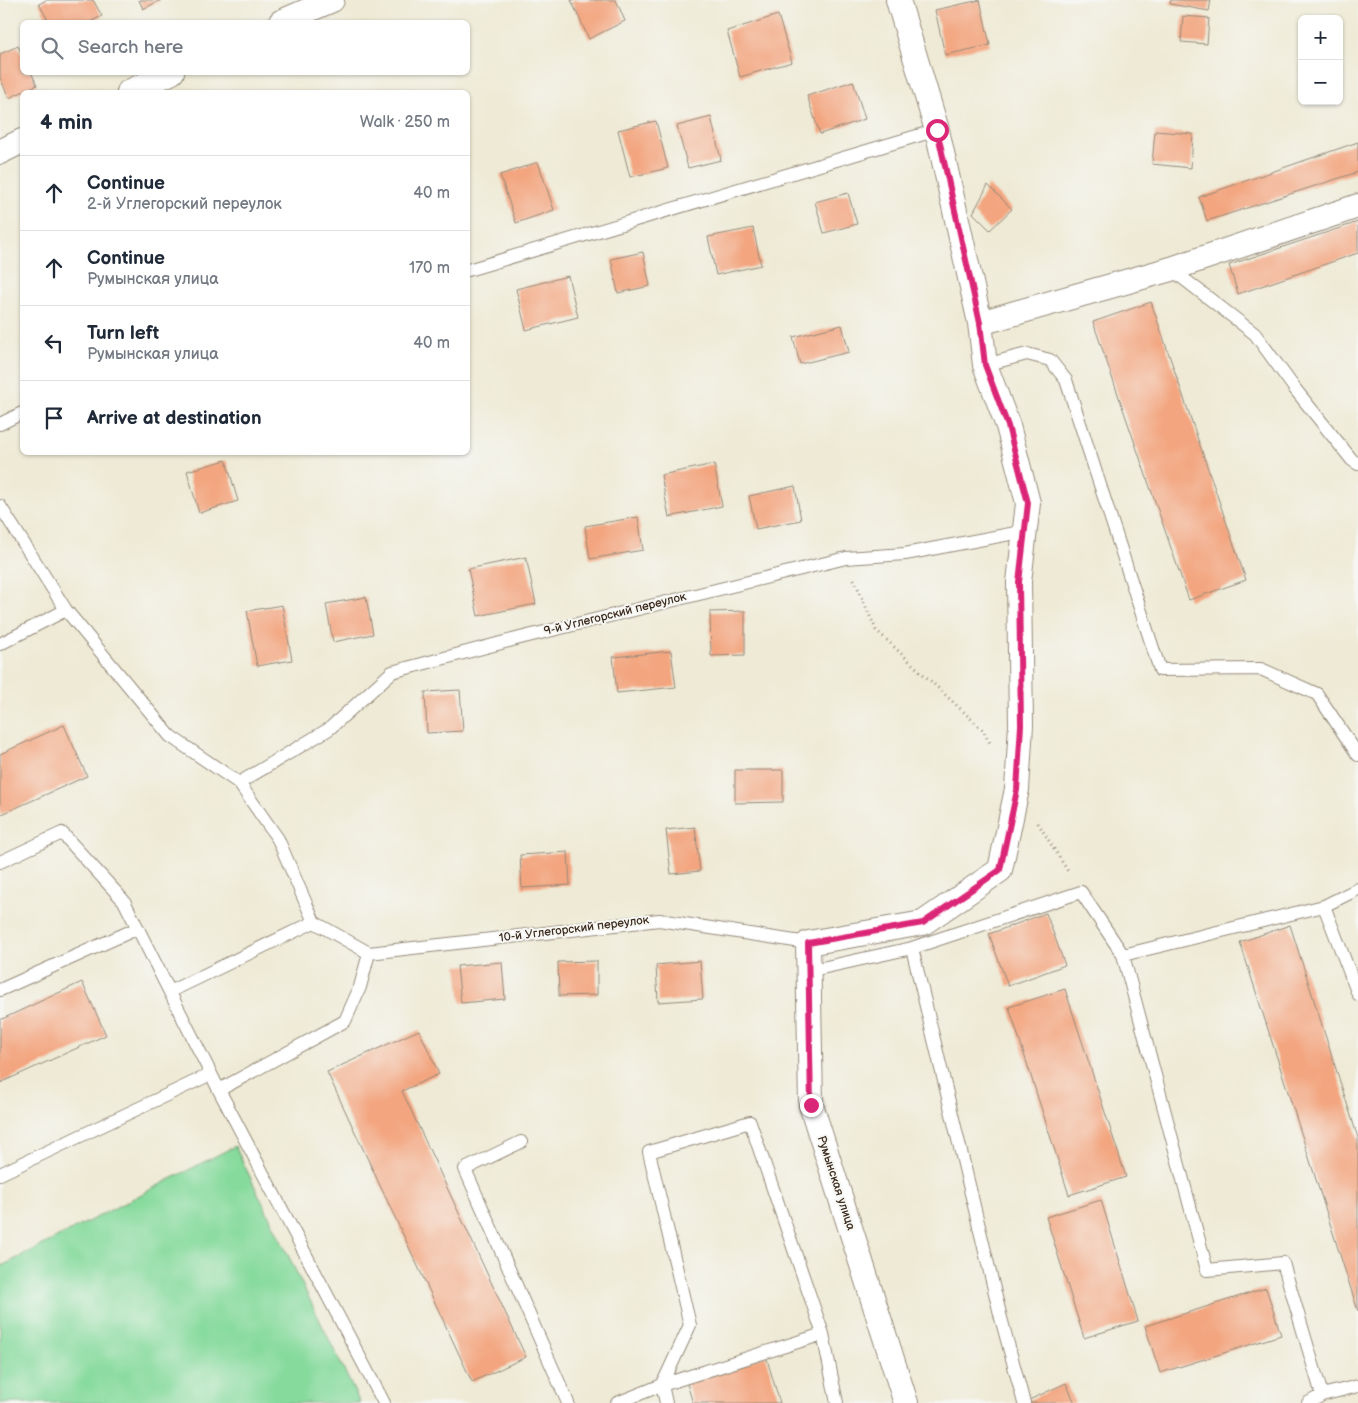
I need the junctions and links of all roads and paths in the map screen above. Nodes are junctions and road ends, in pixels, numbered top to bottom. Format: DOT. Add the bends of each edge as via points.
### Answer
graph roads {
  1 [pos="332,0"];
  2 [pos="898,0"];
  3 [pos="286,20"];
  4 [pos="166,75"];
  5 [pos="133,90"];
  6 [pos="937,130"];
  7 [pos="20,142"];
  8 [pos="0,152"];
  9 [pos="1358,206"];
  10 [pos="470,269"];
  11 [pos="1171,269"];
  12 [pos="980,323"];
  13 [pos="985,365"];
  14 [pos="20,414"];
  15 [pos="0,424"];
  16 [pos="1358,464"];
  17 [pos="0,506"];
  18 [pos="1026,531"];
  19 [pos="846,558"];
  20 [pos="66,610"];
  21 [pos="0,644"];
  22 [pos="993,747"];
  23 [pos="1358,755"];
  24 [pos="239,783"];
  25 [pos="1017,790"];
  26 [pos="0,862"];
  27 [pos="1358,889"];
  28 [pos="1082,892"];
  29 [pos="1324,906"];
  30 [pos="314,922"];
  31 [pos="136,929"];
  32 [pos="808,943"];
  33 [pos="912,948"];
  34 [pos="369,953"];
  35 [pos="1123,955"];
  36 [pos="808,970"];
  37 [pos="0,990"];
  38 [pos="171,991"];
  39 [pos="1358,994"];
  40 [pos="211,1074"];
  41 [pos="219,1090"];
  42 [pos="521,1142"];
  43 [pos="0,1174"];
  44 [pos="823,1334"];
  45 [pos="662,1384"];
  46 [pos="1358,1386"];
  47 [pos="1322,1395"];
  48 [pos="384,1403"];
  49 [pos="568,1403"];
  50 [pos="617,1403"];
  51 [pos="666,1403"];
  52 [pos="837,1403"];
  53 [pos="906,1403"];
  54 [pos="1024,1403"];
  55 [pos="1308,1403"];
  1 -- 3 [label="street"];
  2 -- 6 [label="street"];
  4 -- 5 [label="street"];
  6 -- 10 [label="lane"];
  6 -- 12 [label="street"];
  7 -- 8 [label="street"];
  9 -- 11 [label="street"];
  11 -- 12 [label="street"];
  11 -- 16 [label="lane" via="1255,334 1295,389"];
  12 -- 13 [label="street"];
  13 -- 18 [label="street" via="1008,426 1028,503"];
  13 -- 23 [label="lane" via="1027,354 1050,360 1066,380 1160,670 1261,669 1317,694"];
  14 -- 15 [label="lane"];
  17 -- 20 [label="lane"];
  18 -- 19 [label="lane, 9-й Углегорский переулок" via="906,554"];
  18 -- 25 [label="street" via="1019,582 1021,725"];
  19 -- 22 [label="path" via="876,630 983,730"];
  19 -- 24 [label="lane, 9-й Углегорский переулок" via="392,672 329,729"];
  20 -- 21 [label="lane"];
  20 -- 24 [label="lane" via="170,736"];
  24 -- 30 [label="lane" via="278,839"];
  25 -- 28 [label="path"];
  25 -- 32 [label="street" via="1000,870 923,923"];
  26 -- 31 [label="lane" via="62,833 124,901"];
  27 -- 29 [label="lane"];
  28 -- 33 [label="lane"];
  28 -- 35 [label="lane"];
  29 -- 35 [label="lane"];
  29 -- 39 [label="lane"];
  30 -- 34 [label="lane"];
  30 -- 38 [label="lane"];
  31 -- 37 [label="lane"];
  31 -- 38 [label="lane"];
  32 -- 34 [label="lane, 10-й Углегорский переулок" via="659,920"];
  32 -- 36 [label="street, Румынская улица"];
  33 -- 36 [label="lane"];
  33 -- 54 [label="lane"];
  34 -- 41 [label="lane" via="346,1021"];
  35 -- 47 [label="lane" via="1206,1270 1282,1263"];
  36 -- 53 [label="street, Румынская улица" via="811,1105"];
  38 -- 40 [label="lane"];
  40 -- 41 [label="lane"];
  40 -- 43 [label="lane"];
  41 -- 48 [label="lane"];
  42 -- 49 [label="lane" via="465,1169"];
  44 -- 45 [label="lane"];
  44 -- 45 [label="lane" via="750,1122 649,1152 690,1325"];
  44 -- 52 [label="lane"];
  45 -- 50 [label="lane"];
  45 -- 51 [label="lane"];
  46 -- 47 [label="lane"];
  47 -- 55 [label="lane"];
}
